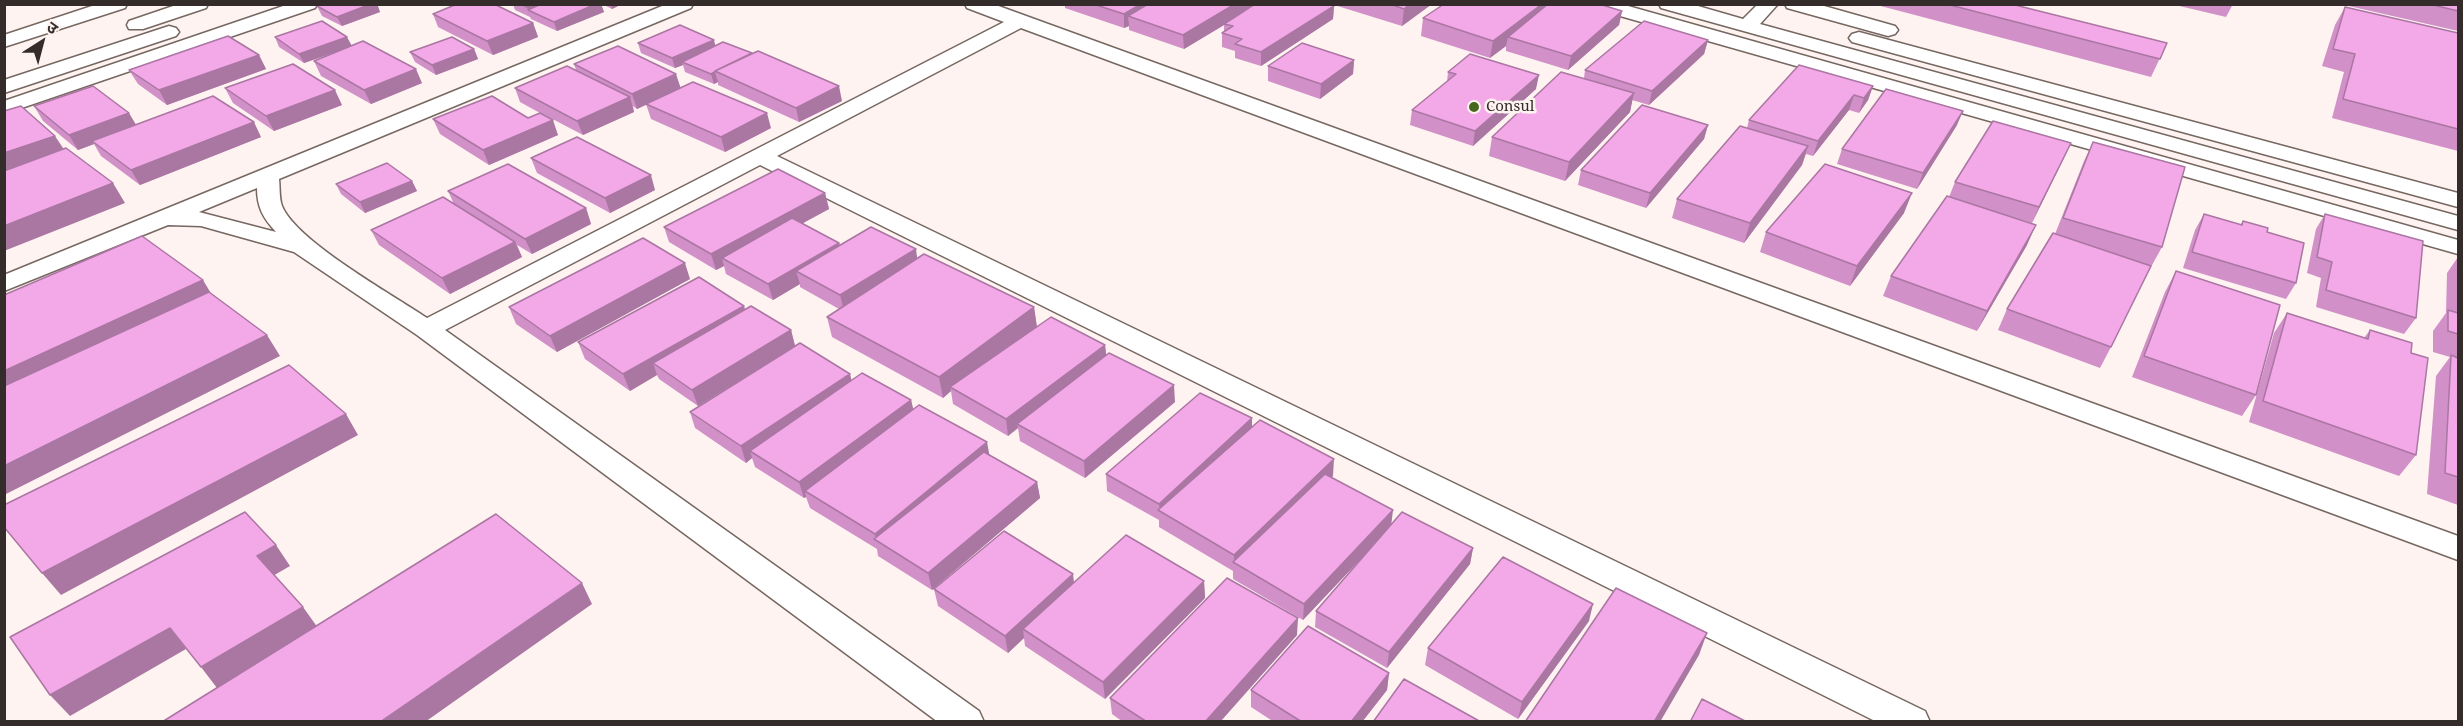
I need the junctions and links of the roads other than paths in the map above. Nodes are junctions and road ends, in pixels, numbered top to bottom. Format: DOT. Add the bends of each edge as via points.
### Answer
graph roads {
  1 [pos="118,4"];
  2 [pos="199,4"];
  3 [pos="253,4"];
  4 [pos="308,4"];
  5 [pos="684,4"];
  6 [pos="974,4"];
  7 [pos="1599,4"];
  8 [pos="1668,4"];
  9 [pos="1737,4"];
  10 [pos="1794,4"];
  11 [pos="1759,14"];
  12 [pos="1020,21"];
  13 [pos="4,41"];
  14 [pos="4,71"];
  15 [pos="4,87"];
  16 [pos="4,108"];
  17 [pos="760,156"];
  18 [pos="268,176"];
  19 [pos="2458,182"];
  20 [pos="2458,201"];
  21 [pos="165,219"];
  22 [pos="2458,223"];
  23 [pos="301,246"];
  24 [pos="2458,248"];
  25 [pos="4,285"];
  26 [pos="426,329"];
  27 [pos="2458,548"];
  28 [pos="966,722"];
  29 [pos="1912,722"];
  1 -- 13 [label="street"];
  2 -- 14 [label="street"];
  3 -- 15 [label="street"];
  4 -- 16 [label="street"];
  5 -- 18 [label="street"];
  6 -- 12 [label="street"];
  7 -- 24 [label="street"];
  8 -- 11 [label="street"];
  9 -- 11 [label="street"];
  10 -- 19 [label="street"];
  11 -- 20 [label="street"];
  11 -- 22 [label="street"];
  12 -- 17 [label="street"];
  12 -- 27 [label="street"];
  17 -- 26 [label="street"];
  17 -- 29 [label="street"];
  18 -- 21 [label="street"];
  18 -- 23 [label="street" via="269,204"];
  21 -- 23 [label="street" via="202,219"];
  21 -- 25 [label="street"];
  23 -- 26 [label="street"];
  26 -- 28 [label="street"];
}
